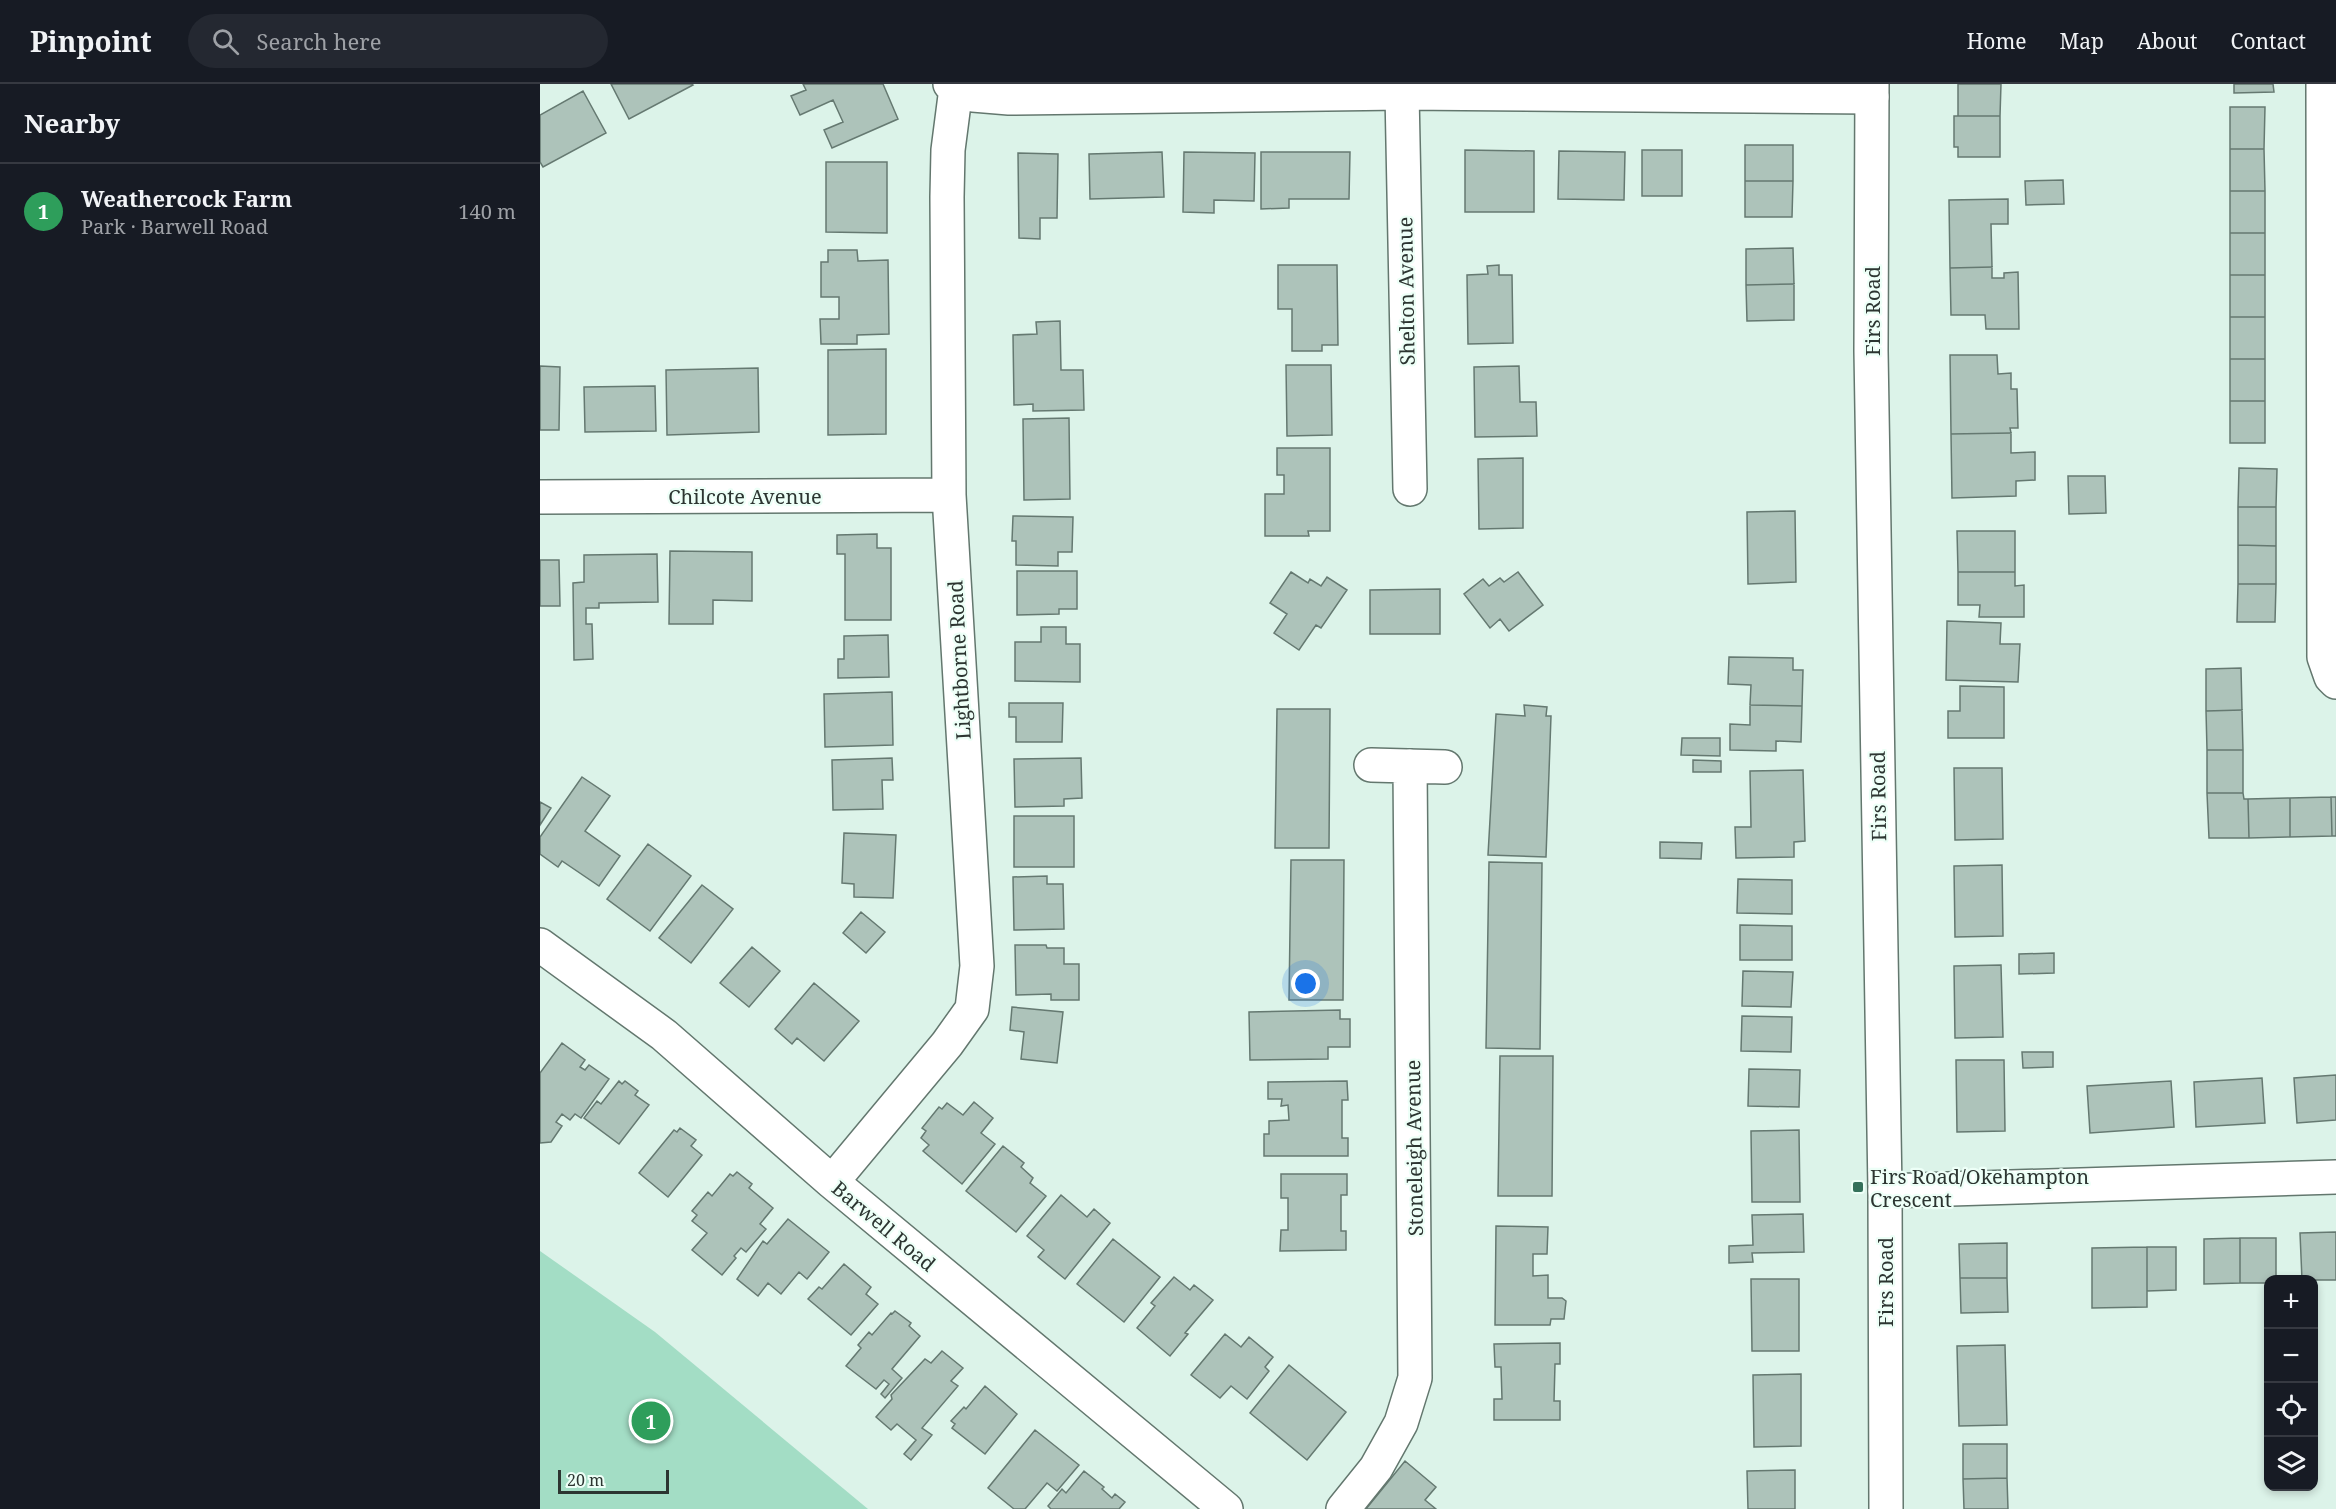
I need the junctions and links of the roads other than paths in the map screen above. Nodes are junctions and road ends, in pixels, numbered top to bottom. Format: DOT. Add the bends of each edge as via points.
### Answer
graph roads {
  1 [pos="2323,84"];
  2 [pos="953,86"];
  3 [pos="1872,90"];
  4 [pos="1402,93"];
  5 [pos="1410,489"];
  6 [pos="949,495"];
  7 [pos="540,497"];
  8 [pos="2336,682"];
  9 [pos="1371,765"];
  10 [pos="1410,766"];
  11 [pos="1445,767"];
  12 [pos="540,945"];
  13 [pos="2336,1177"];
  14 [pos="832,1182"];
  15 [pos="1885,1191"];
  16 [pos="1226,1509"];
  17 [pos="1343,1509"];
  18 [pos="1886,1509"];
  1 -- 8 [label="street" via="2324,657"];
  2 -- 4 [label="street" via="973,95 1009,98"];
  2 -- 6 [label="street, Lightborne Road" via="947,197"];
  3 -- 4 [label="street"];
  3 -- 15 [label="street, Firs Road" via="1871,351"];
  4 -- 5 [label="street, Shelton Avenue"];
  6 -- 7 [label="street, Chilcote Avenue"];
  6 -- 14 [label="street, Lightborne Road" via="977,966 972,1010"];
  9 -- 10 [label="street"];
  10 -- 11 [label="street"];
  10 -- 17 [label="street, Stoneleigh Avenue" via="1415,1378 1401,1423 1376,1468"];
  12 -- 14 [label="street, Barwell Road" via="664,1035"];
  13 -- 15 [label="street"];
  14 -- 16 [label="street, Barwell Road"];
  15 -- 18 [label="street, Firs Road"];
}
